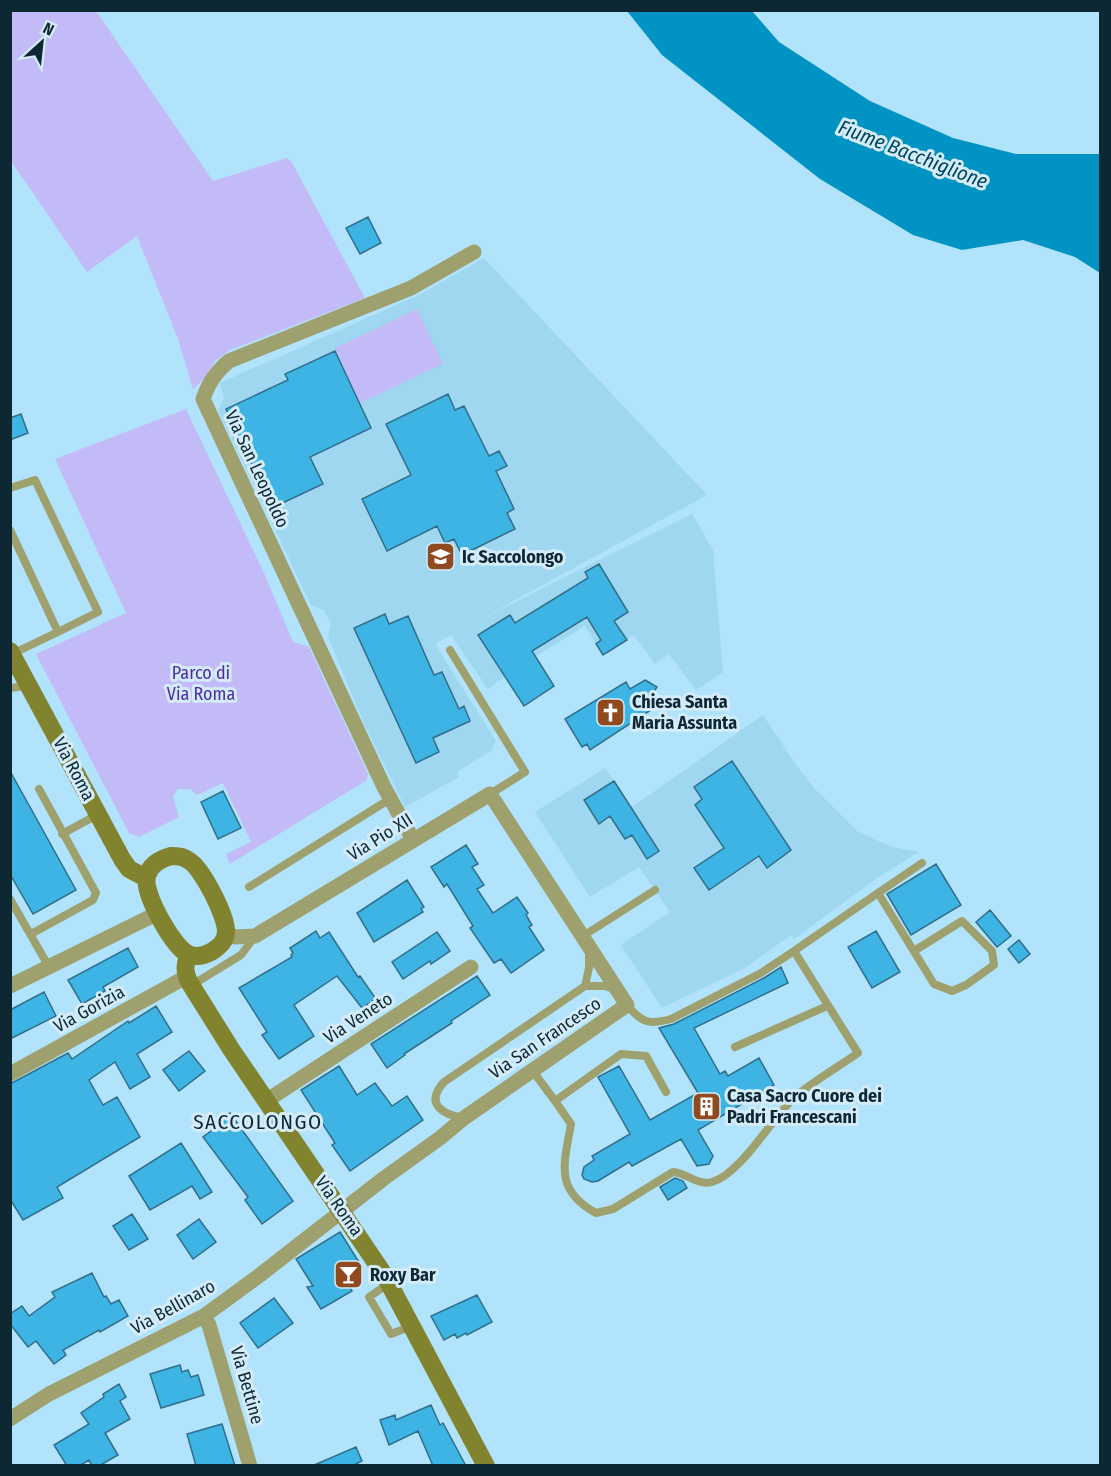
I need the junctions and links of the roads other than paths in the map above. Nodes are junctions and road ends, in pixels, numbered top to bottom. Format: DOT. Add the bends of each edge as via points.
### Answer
graph roads {
  1 [pos="474,252"];
  2 [pos="10,488"];
  3 [pos="10,530"];
  4 [pos="58,632"];
  5 [pos="450,650"];
  6 [pos="11,652"];
  7 [pos="29,686"];
  8 [pos="10,688"];
  9 [pos="39,789"];
  10 [pos="387,793"];
  11 [pos="490,794"];
  12 [pos="98,814"];
  13 [pos="62,834"];
  14 [pos="413,840"];
  15 [pos="922,863"];
  16 [pos="146,878"];
  17 [pos="249,887"];
  18 [pos="655,890"];
  19 [pos="878,892"];
  20 [pos="10,899"];
  21 [pos="153,916"];
  22 [pos="30,934"];
  23 [pos="226,934"];
  24 [pos="255,936"];
  25 [pos="586,941"];
  26 [pos="794,951"];
  27 [pos="914,951"];
  28 [pos="189,955"];
  29 [pos="471,967"];
  30 [pos="49,968"];
  31 [pos="188,981"];
  32 [pos="585,986"];
  33 [pos="10,987"];
  34 [pos="618,991"];
  35 [pos="627,1005"];
  36 [pos="827,1006"];
  37 [pos="735,1047"];
  38 [pos="532,1070"];
  39 [pos="10,1074"];
  40 [pos="666,1092"];
  41 [pos="266,1101"];
  42 [pos="555,1101"];
  43 [pos="464,1118"];
  44 [pos="342,1210"];
  45 [pos="389,1283"];
  46 [pos="204,1316"];
  47 [pos="413,1326"];
  48 [pos="10,1419"];
  49 [pos="250,1466"];
  50 [pos="486,1466"];
  1 -- 10 [label="street, Via San Leopoldo" via="411,288 229,361 216,371 203,399"];
  2 -- 4 [label="lane" via="34,480 98,612"];
  3 -- 4 [label="lane"];
  4 -- 6 [label="lane"];
  5 -- 11 [label="lane, Via Pio XII" via="525,772"];
  6 -- 7 [label="main road, Via Roma"];
  7 -- 8 [label="lane"];
  7 -- 12 [label="main road, Via Roma"];
  9 -- 13 [label="lane"];
  10 -- 14 [label="street, Via San Leopoldo"];
  10 -- 17 [label="lane"];
  11 -- 14 [label="street, Via Pio XII"];
  11 -- 25 [label="street, Via San Francesco"];
  12 -- 13 [label="lane"];
  12 -- 16 [label="main road, Via Roma" via="129,869"];
  13 -- 22 [label="lane" via="96,893 93,900"];
  14 -- 24 [label="street, Via Pio XII"];
  15 -- 19 [label="lane"];
  16 -- 21 [label="main road"];
  16 -- 23 [label="main road" via="162,859 188,859 200,871 223,916"];
  18 -- 25 [label="lane"];
  19 -- 26 [label="lane"];
  19 -- 27 [label="lane"];
  20 -- 22 [label="lane"];
  21 -- 28 [label="main road"];
  21 -- 30 [label="street"];
  22 -- 30 [label="lane"];
  23 -- 24 [label="street"];
  23 -- 28 [label="main road" via="211,953"];
  24 -- 31 [label="lane, Via Pio XII" via="241,955"];
  25 -- 32 [label="lane" via="589,968"];
  25 -- 34 [label="street, Via San Francesco"];
  26 -- 35 [label="lane" via="761,973 671,1019 645,1021"];
  26 -- 36 [label="lane"];
  27 -- 27 [label="lane" via="934,984 952,991 994,965 992,951 962,921"];
  28 -- 31 [label="main road" via="185,967"];
  29 -- 41 [label="street, Via Veneto"];
  30 -- 33 [label="street"];
  31 -- 39 [label="street, Via Gorizia"];
  31 -- 41 [label="main road, Via Roma"];
  32 -- 34 [label="lane"];
  32 -- 43 [label="lane" via="444,1082 436,1095 437,1105 450,1116"];
  34 -- 35 [label="street, Via San Francesco"];
  35 -- 38 [label="street, Via San Francesco"];
  36 -- 37 [label="lane"];
  36 -- 42 [label="lane" via="858,1053 795,1096 736,1166 712,1182 698,1182 682,1173 673,1173 614,1209 596,1213 580,1204 564,1180 571,1124"];
  38 -- 42 [label="lane"];
  38 -- 43 [label="street, Via San Francesco"];
  40 -- 42 [label="lane" via="646,1056 621,1054"];
  41 -- 44 [label="main road, Via Roma"];
  43 -- 44 [label="street, Via San Francesco"];
  44 -- 45 [label="main road, Via Roma"];
  44 -- 46 [label="street, Via Bellinaro"];
  45 -- 47 [label="main road, Via Roma"];
  45 -- 47 [label="lane" via="369,1297 391,1334"];
  46 -- 48 [label="street, Via Bellinaro" via="49,1394"];
  46 -- 49 [label="street, Via Bettine"];
  47 -- 50 [label="main road, Via Roma"];
}
